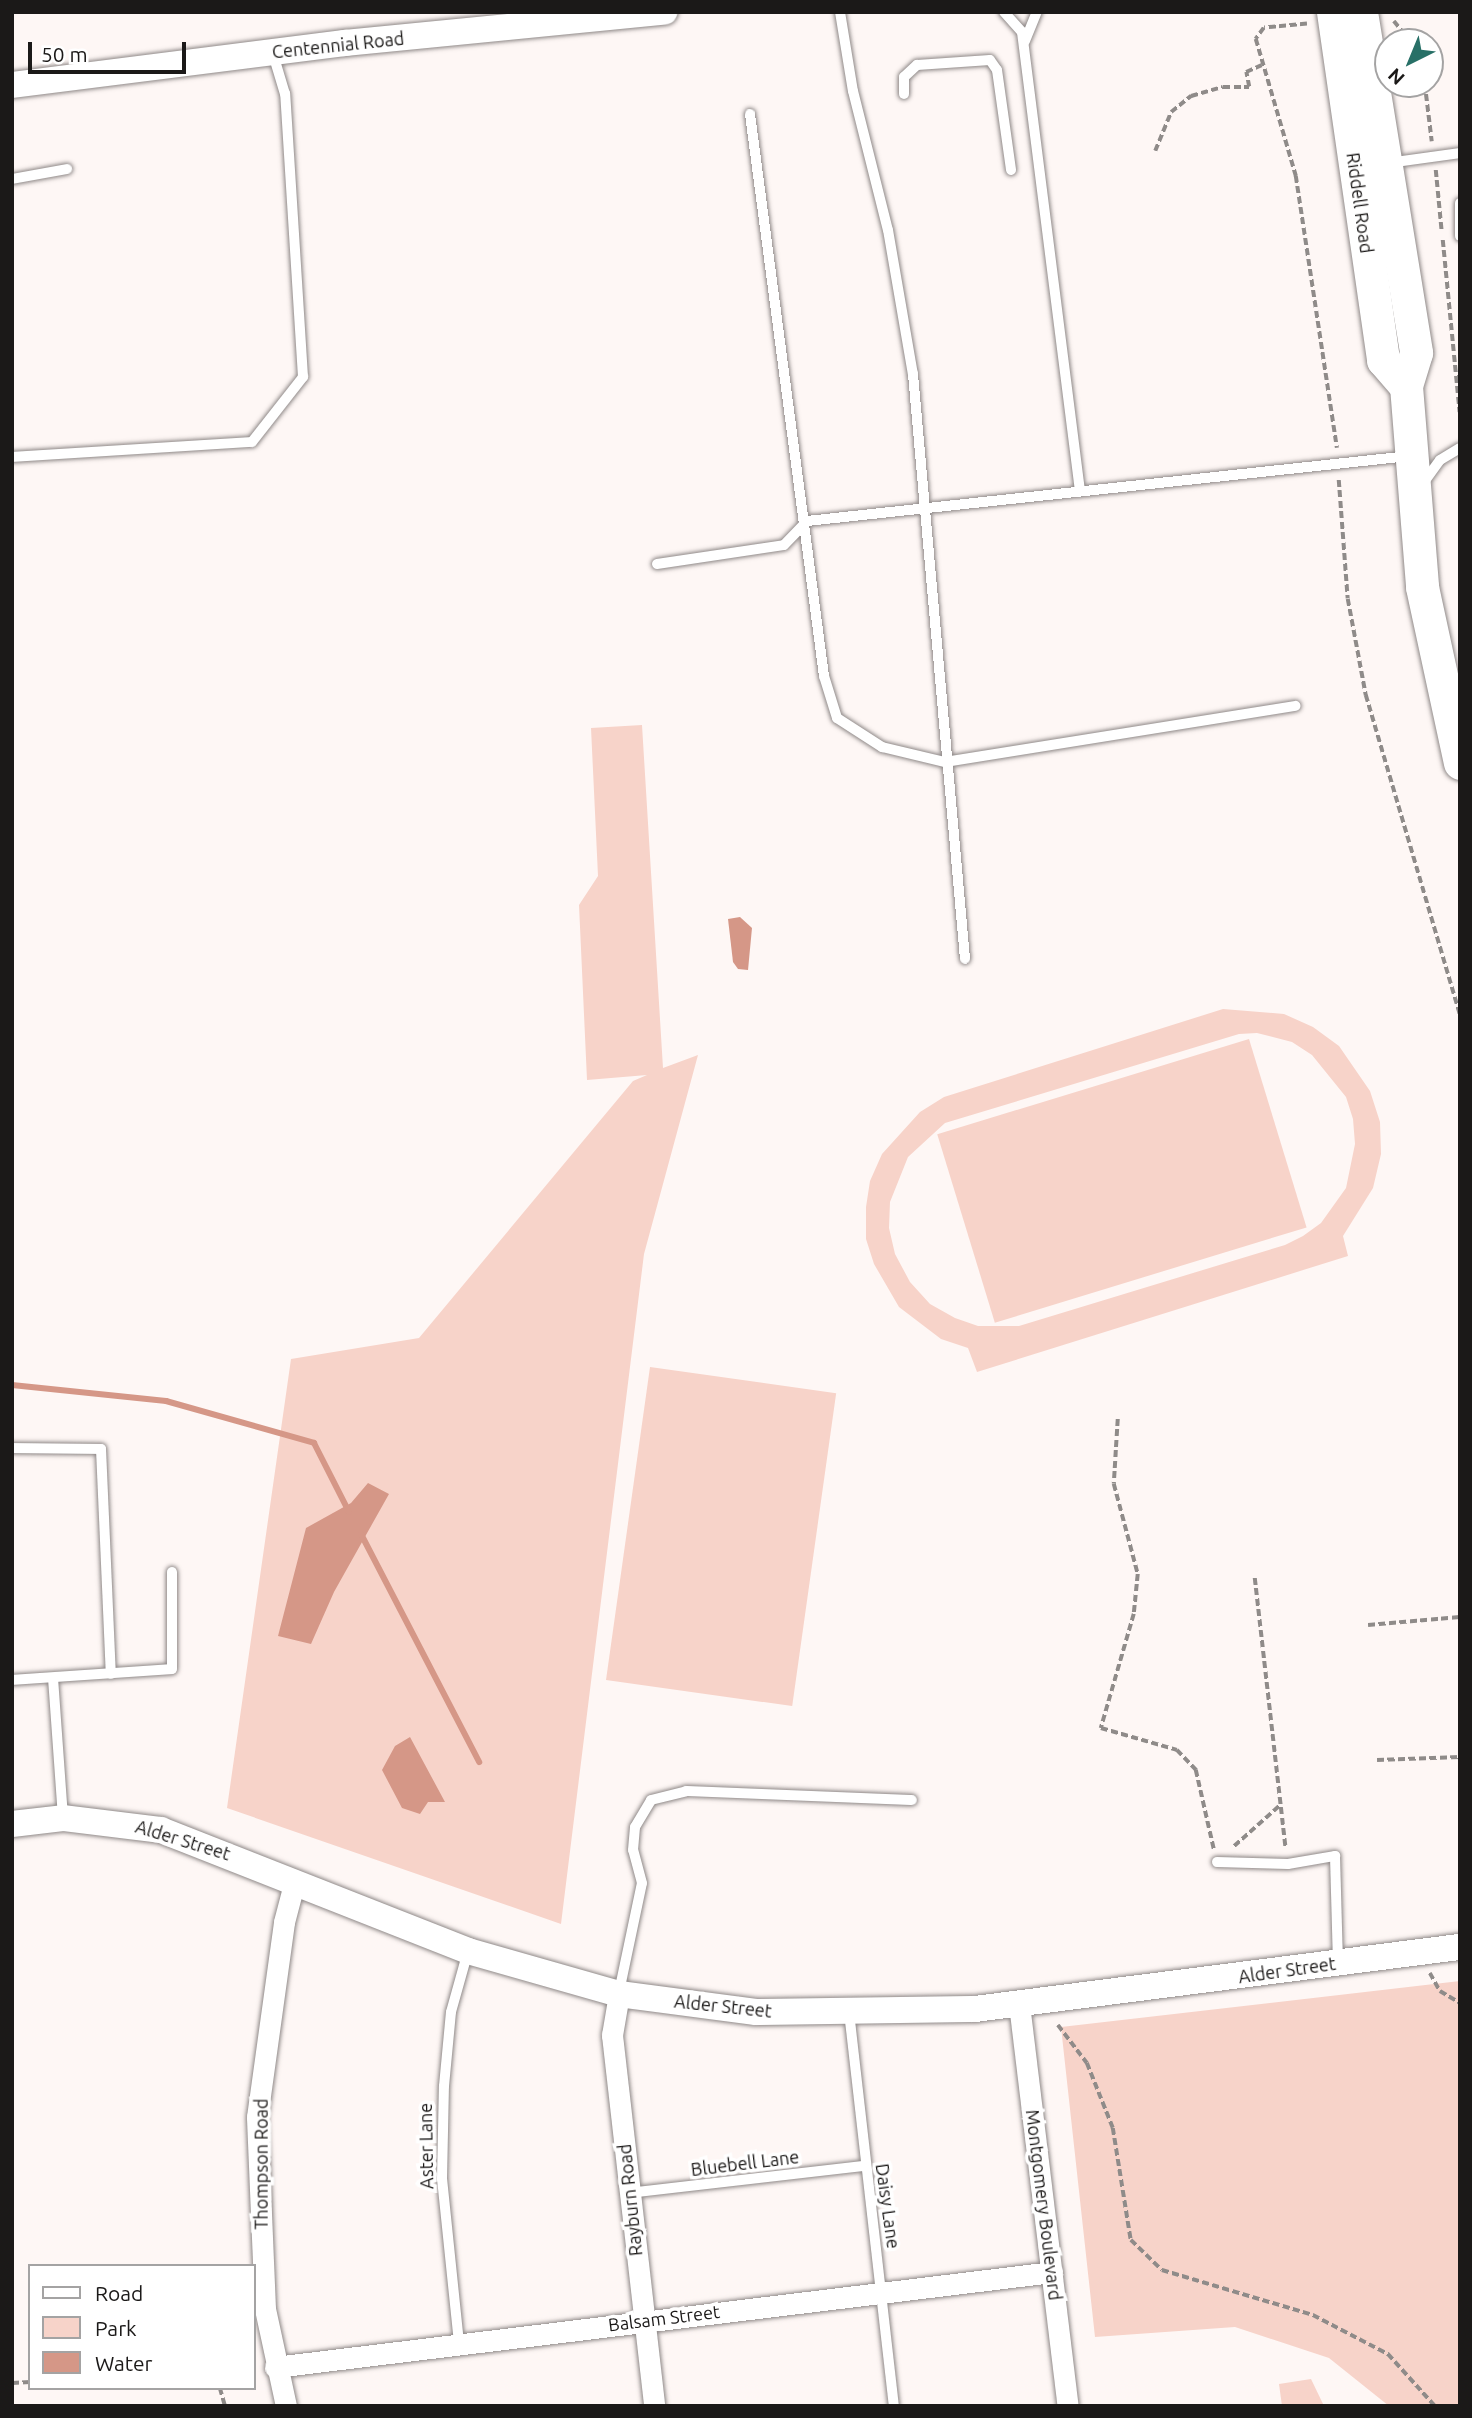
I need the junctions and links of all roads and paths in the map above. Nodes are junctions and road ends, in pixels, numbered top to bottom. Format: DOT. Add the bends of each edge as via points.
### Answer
graph roads {
  1 [pos="664,12"];
  2 [pos="840,12"];
  3 [pos="1004,12"];
  4 [pos="1037,12"];
  5 [pos="611,15"];
  6 [pos="1342,16"];
  7 [pos="1394,21"];
  8 [pos="1400,28"];
  9 [pos="1024,47"];
  10 [pos="273,51"];
  11 [pos="1262,65"];
  12 [pos="12,85"];
  13 [pos="904,94"];
  14 [pos="1427,98"];
  15 [pos="751,114"];
  16 [pos="1155,151"];
  17 [pos="1460,153"];
  18 [pos="1434,157"];
  19 [pos="1385,163"];
  20 [pos="67,169"];
  21 [pos="1011,170"];
  22 [pos="12,179"];
  23 [pos="1459,208"];
  24 [pos="1460,236"];
  25 [pos="1406,386"];
  26 [pos="1460,412"];
  27 [pos="1460,448"];
  28 [pos="1410,456"];
  29 [pos="12,457"];
  30 [pos="1338,463"];
  31 [pos="1080,490"];
  32 [pos="1414,499"];
  33 [pos="924,509"];
  34 [pos="807,521"];
  35 [pos="657,564"];
  36 [pos="1296,706"];
  37 [pos="945,762"];
  38 [pos="1460,762"];
  39 [pos="965,959"];
  40 [pos="1460,1014"];
  41 [pos="1118,1419"];
  42 [pos="12,1448"];
  43 [pos="172,1572"];
  44 [pos="1255,1578"];
  45 [pos="1460,1617"];
  46 [pos="1368,1625"];
  47 [pos="111,1674"];
  48 [pos="53,1678"];
  49 [pos="12,1680"];
  50 [pos="1460,1757"];
  51 [pos="1377,1760"];
  52 [pos="912,1800"];
  53 [pos="1279,1806"];
  54 [pos="63,1818"];
  55 [pos="12,1824"];
  56 [pos="1217,1862"];
  57 [pos="1288,1864"];
  58 [pos="295,1880"];
  59 [pos="1460,1947"];
  60 [pos="468,1951"];
  61 [pos="1418,1953"];
  62 [pos="1338,1964"];
  63 [pos="619,1994"];
  64 [pos="1460,2003"];
  65 [pos="1019,2004"];
  66 [pos="849,2011"];
  67 [pos="1058,2025"];
  68 [pos="864,2166"];
  69 [pos="629,2193"];
  70 [pos="1052,2272"];
  71 [pos="882,2291"];
  72 [pos="643,2321"];
  73 [pos="459,2343"];
  74 [pos="275,2367"];
  75 [pos="286,2406"];
  76 [pos="654,2406"];
  77 [pos="894,2406"];
  78 [pos="1068,2406"];
  79 [pos="1435,2406"];
  1 -- 5 [label="street, Centennial Road"];
  2 -- 33 [label="lane" via="853,91 888,230 909,354"];
  3 -- 9 [label="lane" via="1022,32"];
  4 -- 9 [label="lane"];
  5 -- 10 [label="street, Centennial Road"];
  6 -- 11 [label="path" via="1264,28 1256,39"];
  6 -- 19 [label="main road, Riddell Road"];
  6 -- 25 [label="main road, Riddell Road" via="1384,360"];
  7 -- 8 [label="path"];
  9 -- 31 [label="lane"];
  10 -- 12 [label="street, Centennial Road"];
  10 -- 29 [label="lane" via="285,94 303,377 252,442"];
  11 -- 16 [label="path" via="1246,72 1249,87 1223,87 1191,96 1171,112"];
  11 -- 30 [label="path" via="1296,176"];
  13 -- 21 [label="lane" via="904,77 917,65 990,60 997,70"];
  14 -- 18 [label="path"];
  15 -- 34 [label="lane"];
  17 -- 18 [label="lane"];
  18 -- 19 [label="lane"];
  18 -- 26 [label="path"];
  19 -- 25 [label="main road, Riddell Road" via="1416,354"];
  20 -- 22 [label="lane"];
  23 -- 24 [label="lane"];
  25 -- 28 [label="main road, Riddell Road"];
  27 -- 32 [label="lane" via="1430,471"];
  28 -- 30 [label="lane"];
  28 -- 32 [label="main road, Riddell Road"];
  30 -- 31 [label="lane"];
  30 -- 40 [label="path" via="1349,599 1366,695"];
  31 -- 33 [label="lane"];
  32 -- 38 [label="main road, Riddell Road" via="1422,587"];
  33 -- 34 [label="lane"];
  33 -- 37 [label="lane"];
  34 -- 35 [label="lane" via="784,545"];
  34 -- 37 [label="lane" via="824,676 837,718 882,747"];
  36 -- 37 [label="lane"];
  37 -- 39 [label="lane"];
  41 -- 56 [label="path" via="1114,1484 1138,1574 1134,1614 1101,1728 1177,1750 1196,1770"];
  42 -- 47 [label="lane" via="101,1449"];
  43 -- 47 [label="lane" via="172,1669"];
  44 -- 53 [label="path"];
  45 -- 46 [label="path"];
  47 -- 48 [label="lane"];
  48 -- 49 [label="lane"];
  48 -- 54 [label="lane"];
  50 -- 51 [label="path"];
  52 -- 63 [label="lane" via="686,1791 651,1800 635,1826 633,1850 642,1883"];
  53 -- 56 [label="path"];
  53 -- 57 [label="path"];
  54 -- 55 [label="street, Alder Street"];
  54 -- 58 [label="street, Alder Street" via="161,1830"];
  56 -- 57 [label="lane"];
  57 -- 62 [label="lane" via="1335,1856"];
  58 -- 60 [label="street, Alder Street"];
  58 -- 74 [label="street, Thompson Road" via="284,1922 257,2117 265,2309"];
  59 -- 61 [label="street, Alder Street"];
  60 -- 63 [label="street, Alder Street"];
  60 -- 73 [label="lane, Aster Lane" via="451,2012 443,2087 443,2179"];
  61 -- 62 [label="street, Alder Street"];
  61 -- 64 [label="path" via="1440,1991"];
  62 -- 65 [label="street, Alder Street"];
  63 -- 66 [label="street, Alder Street" via="756,2012"];
  63 -- 69 [label="street, Rayburn Road" via="612,2035"];
  65 -- 66 [label="street, Alder Street"];
  65 -- 70 [label="street, Montgomery Boulevard"];
  66 -- 68 [label="lane, Daisy Lane"];
  67 -- 79 [label="path" via="1087,2063 1113,2128 1130,2240 1162,2270 1314,2315 1388,2354"];
  68 -- 69 [label="lane, Bluebell Lane"];
  68 -- 71 [label="lane, Daisy Lane"];
  69 -- 72 [label="street, Rayburn Road"];
  70 -- 71 [label="street, Balsam Street"];
  70 -- 78 [label="street, Montgomery Boulevard"];
  71 -- 72 [label="street, Balsam Street"];
  71 -- 77 [label="lane, Daisy Lane"];
  72 -- 73 [label="street, Balsam Street"];
  72 -- 76 [label="street, Rayburn Road"];
  73 -- 74 [label="street, Balsam Street"];
  74 -- 75 [label="street, Thompson Road"];
}
